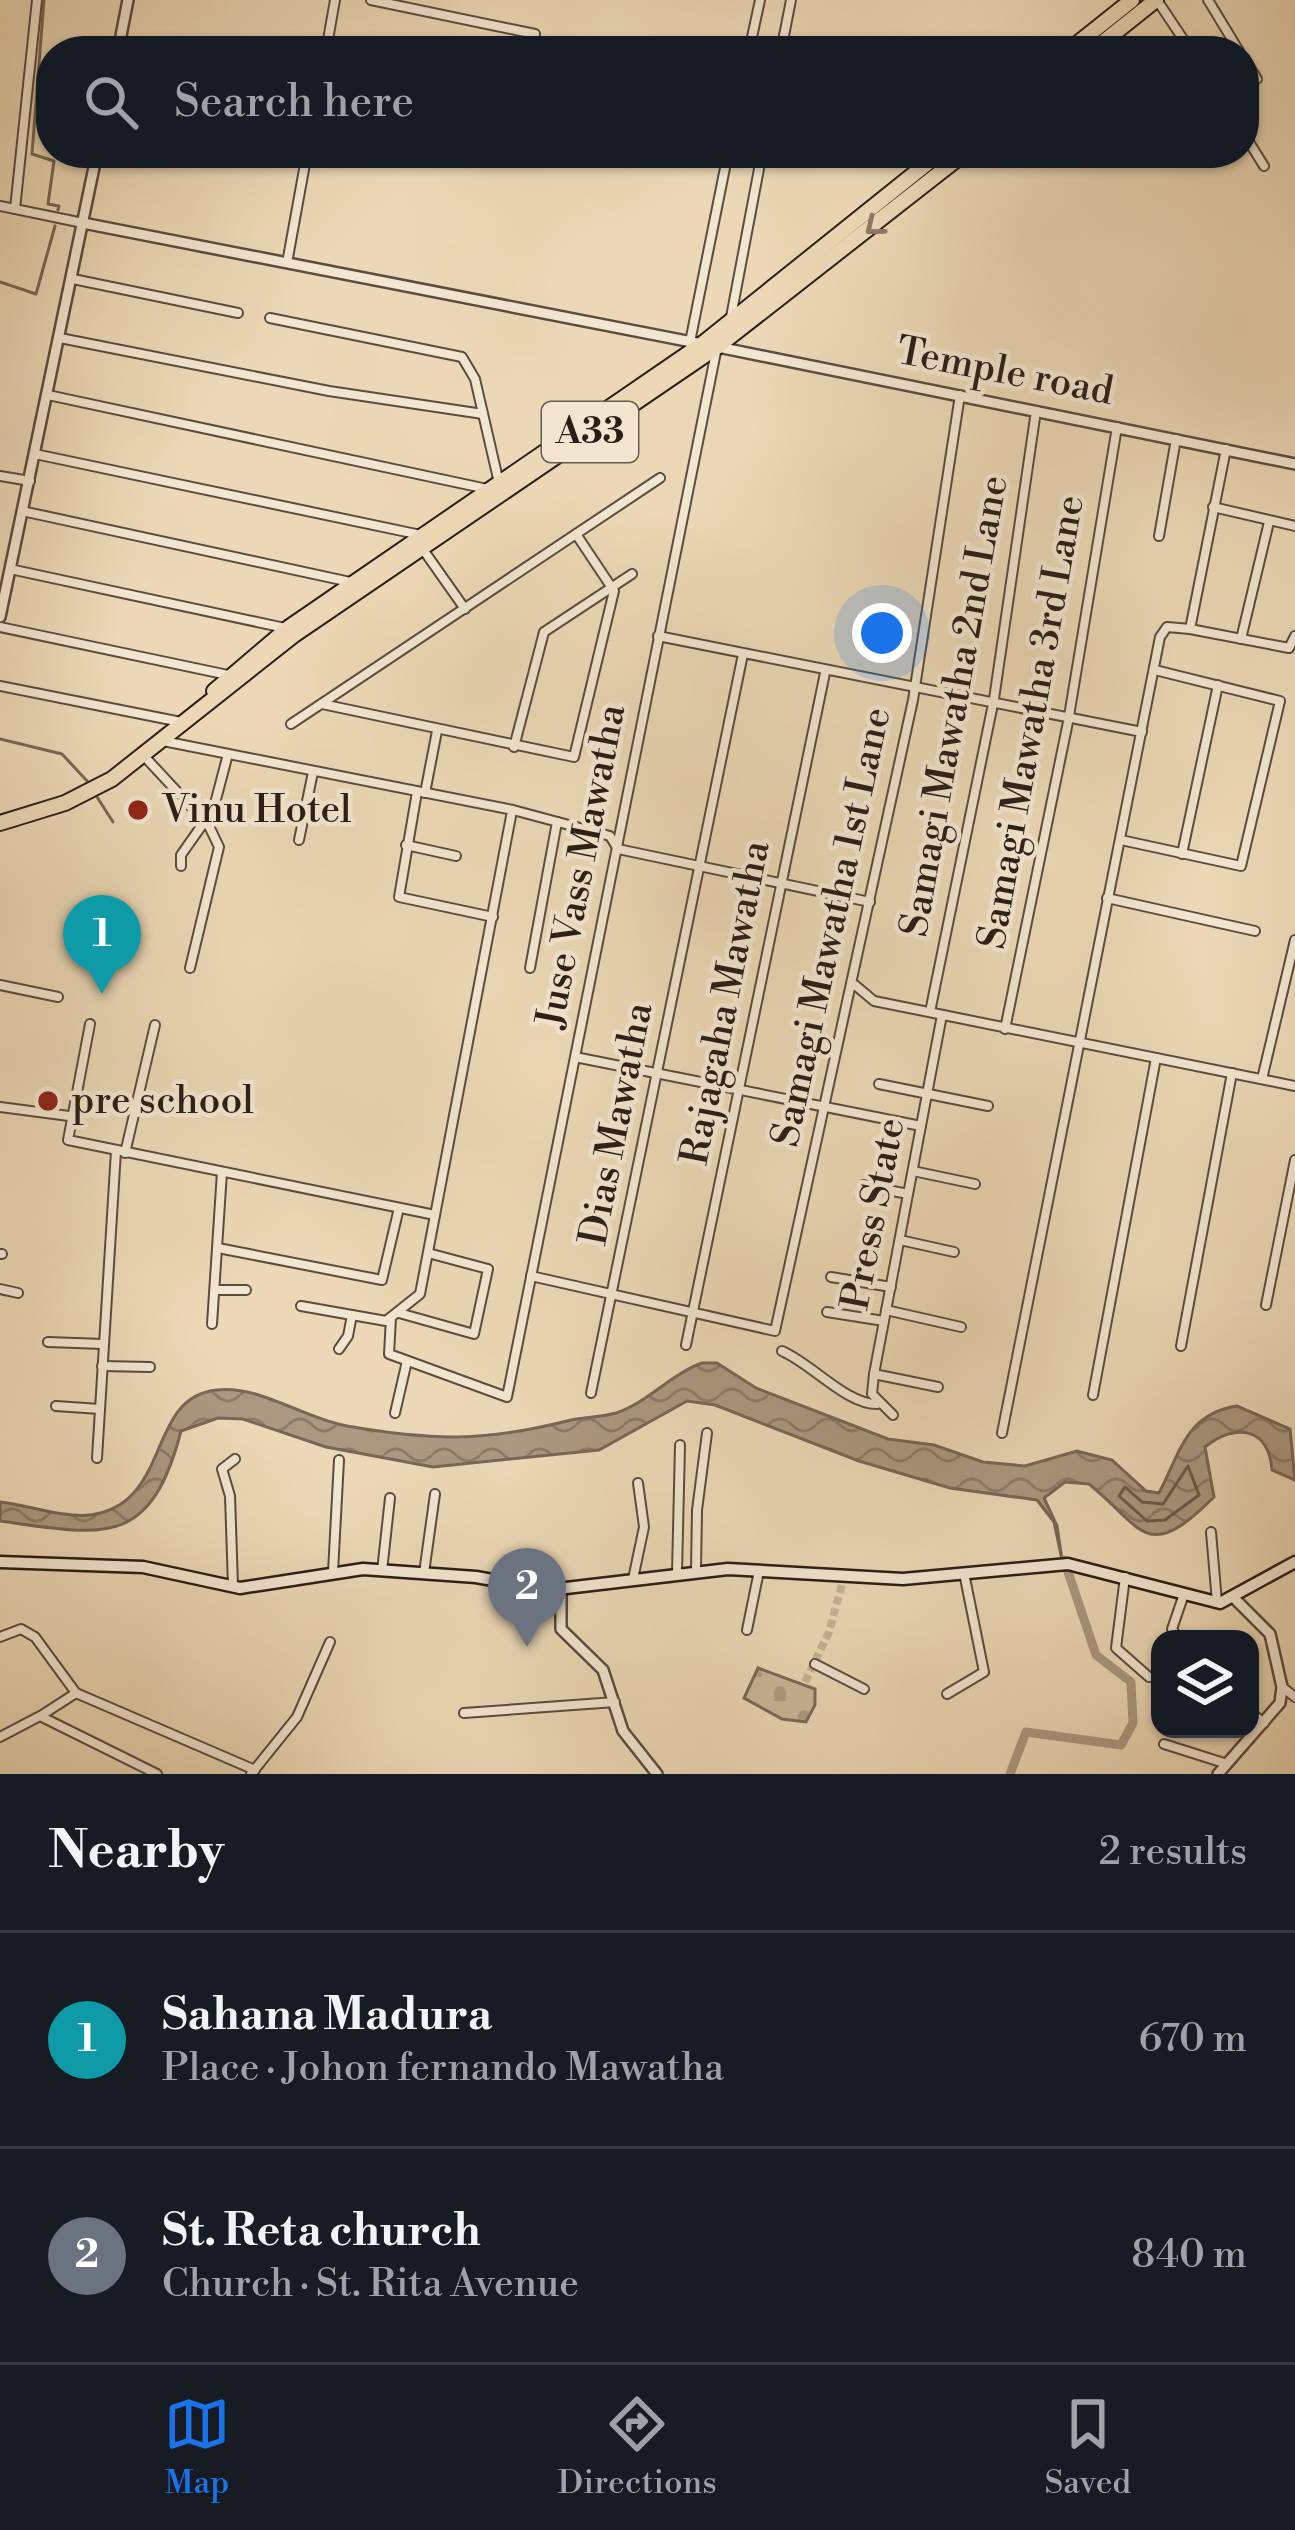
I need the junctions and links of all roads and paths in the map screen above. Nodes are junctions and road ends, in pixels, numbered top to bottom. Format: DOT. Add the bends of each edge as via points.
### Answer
graph roads {
  1 [pos="37,0"];
  2 [pos="128,0"];
  3 [pos="335,0"];
  4 [pos="371,0"];
  5 [pos="760,0"];
  6 [pos="791,0"];
  7 [pos="1132,0"];
  8 [pos="1157,0"];
  9 [pos="1208,0"];
  10 [pos="535,34"];
  11 [pos="121,36"];
  12 [pos="329,36"];
  13 [pos="752,36"];
  14 [pos="784,36"];
  15 [pos="1087,36"];
  16 [pos="1111,36"];
  17 [pos="1181,36"];
  18 [pos="1230,36"];
  19 [pos="1259,158"];
  20 [pos="1264,166"];
  21 [pos="94,168"];
  22 [pos="304,168"];
  23 [pos="726,168"];
  24 [pos="759,168"];
  25 [pos="921,168"];
  26 [pos="944,168"];
  27 [pos="0,206"];
  28 [pos="15,209"];
  29 [pos="83,224"];
  30 [pos="287,263"];
  31 [pos="73,279"];
  32 [pos="238,313"];
  33 [pos="270,318"];
  34 [pos="730,321"];
  35 [pos="60,338"];
  36 [pos="703,344"];
  37 [pos="960,393"];
  38 [pos="48,395"];
  39 [pos="1036,409"];
  40 [pos="483,414"];
  41 [pos="1117,426"];
  42 [pos="1177,437"];
  43 [pos="1226,448"];
  44 [pos="35,454"];
  45 [pos="1295,464"];
  46 [pos="0,476"];
  47 [pos="661,478"];
  48 [pos="30,481"];
  49 [pos="497,489"];
  50 [pos="1213,508"];
  51 [pos="22,511"];
  52 [pos="1268,522"];
  53 [pos="1295,526"];
  54 [pos="576,534"];
  55 [pos="1159,536"];
  56 [pos="421,541"];
  57 [pos="10,569"];
  58 [pos="632,574"];
  59 [pos="358,585"];
  60 [pos="613,585"];
  61 [pos="464,609"];
  62 [pos="0,617"];
  63 [pos="0,627"];
  64 [pos="288,628"];
  65 [pos="1190,628"];
  66 [pos="658,636"];
  67 [pos="1295,636"];
  68 [pos="1240,639"];
  69 [pos="743,654"];
  70 [pos="1155,670"];
  71 [pos="825,673"];
  72 [pos="228,675"];
  73 [pos="1218,685"];
  74 [pos="0,686"];
  75 [pos="914,688"];
  76 [pos="994,699"];
  77 [pos="207,700"];
  78 [pos="322,704"];
  79 [pos="1070,714"];
  80 [pos="181,722"];
  81 [pos="291,724"];
  82 [pos="437,731"];
  83 [pos="1142,731"];
  84 [pos="161,740"];
  85 [pos="514,747"];
  86 [pos="228,754"];
  87 [pos="143,755"];
  88 [pos="314,772"];
  89 [pos="421,793"];
  90 [pos="512,810"];
  91 [pos="556,822"];
  92 [pos="0,823"];
  93 [pos="207,824"];
  94 [pos="299,840"];
  95 [pos="1121,840"];
  96 [pos="406,845"];
  97 [pos="618,849"];
  98 [pos="1182,854"];
  99 [pos="456,856"];
  100 [pos="698,865"];
  101 [pos="181,866"];
  102 [pos="778,884"];
  103 [pos="1107,898"];
  104 [pos="870,902"];
  105 [pos="493,917"];
  106 [pos="1255,931"];
  107 [pos="1295,940"];
  108 [pos="190,968"];
  109 [pos="530,968"];
  110 [pos="854,984"];
  111 [pos="0,985"];
  112 [pos="58,997"];
  113 [pos="930,1012"];
  114 [pos="942,1016"];
  115 [pos="89,1024"];
  116 [pos="154,1025"];
  117 [pos="1005,1029"];
  118 [pos="1080,1044"];
  119 [pos="575,1057"];
  120 [pos="1156,1058"];
  121 [pos="1232,1073"];
  122 [pos="658,1076"];
  123 [pos="1262,1079"];
  124 [pos="879,1084"];
  125 [pos="1295,1086"];
  126 [pos="739,1090"];
  127 [pos="926,1095"];
  128 [pos="988,1106"];
  129 [pos="0,1107"];
  130 [pos="823,1108"];
  131 [pos="69,1116"];
  132 [pos="921,1126"];
  133 [pos="121,1152"];
  134 [pos="1295,1160"];
  135 [pos="913,1171"];
  136 [pos="222,1172"];
  137 [pos="975,1184"];
  138 [pos="863,1185"];
  139 [pos="908,1194"];
  140 [pos="399,1208"];
  141 [pos="435,1215"];
  142 [pos="900,1240"];
  143 [pos="218,1248"];
  144 [pos="954,1252"];
  145 [pos="428,1253"];
  146 [pos="531,1276"];
  147 [pos="831,1277"];
  148 [pos="891,1287"];
  149 [pos="0,1289"];
  150 [pos="214,1290"];
  151 [pos="246,1291"];
  152 [pos="18,1293"];
  153 [pos="614,1294"];
  154 [pos="1266,1305"];
  155 [pos="301,1306"];
  156 [pos="886,1310"];
  157 [pos="693,1311"];
  158 [pos="827,1312"];
  159 [pos="352,1315"];
  160 [pos="395,1316"];
  161 [pos="884,1321"];
  162 [pos="212,1324"];
  163 [pos="961,1327"];
  164 [pos="48,1342"];
  165 [pos="103,1344"];
  166 [pos="686,1345"];
  167 [pos="1181,1346"];
  168 [pos="338,1349"];
  169 [pos="782,1351"];
  170 [pos="407,1361"];
  171 [pos="102,1366"];
  172 [pos="150,1367"];
  173 [pos="874,1374"];
  174 [pos="938,1388"];
  175 [pos="591,1393"];
  176 [pos="1093,1395"];
  177 [pos="878,1404"];
  178 [pos="56,1406"];
  179 [pos="100,1409"];
  180 [pos="395,1413"];
  181 [pos="893,1415"];
  182 [pos="707,1433"];
  183 [pos="1002,1433"];
  184 [pos="680,1445"];
  185 [pos="97,1458"];
  186 [pos="235,1459"];
  187 [pos="339,1460"];
  188 [pos="638,1484"];
  189 [pos="434,1494"];
  190 [pos="390,1498"];
  191 [pos="1211,1532"];
  192 [pos="0,1562"];
  193 [pos="1295,1562"];
  194 [pos="760,1569"];
  195 [pos="382,1571"];
  196 [pos="696,1571"];
  197 [pos="333,1572"];
  198 [pos="677,1573"];
  199 [pos="424,1574"];
  200 [pos="964,1574"];
  201 [pos="1126,1575"];
  202 [pos="633,1579"];
  203 [pos="233,1587"];
  204 [pos="561,1590"];
  205 [pos="1184,1593"];
  206 [pos="1234,1598"];
  207 [pos="1217,1602"];
  208 [pos="747,1630"];
  209 [pos="1173,1630"];
  210 [pos="0,1637"];
  211 [pos="330,1642"];
  212 [pos="815,1664"];
  213 [pos="1148,1677"];
  214 [pos="1282,1687"];
  215 [pos="864,1689"];
  216 [pos="76,1693"];
  217 [pos="947,1694"];
  218 [pos="1295,1697"];
  219 [pos="616,1701"];
  220 [pos="464,1713"];
  221 [pos="40,1716"];
  222 [pos="1259,1719"];
  223 [pos="1264,1723"];
  224 [pos="0,1737"];
  225 [pos="1164,1744"];
  226 [pos="1221,1769"];
  227 [pos="253,1772"];
  228 [pos="157,1774"];
  229 [pos="657,1774"];
  1 -- 28 [label="street"];
  2 -- 11 [label="street"];
  3 -- 12 [label="street"];
  4 -- 10 [label="street"];
  5 -- 13 [label="street"];
  6 -- 14 [label="street"];
  7 -- 15 [label="highway"];
  8 -- 16 [label="highway"];
  8 -- 17 [label="street"];
  9 -- 18 [label="street"];
  19 -- 20 [label="street"];
  21 -- 29 [label="street"];
  22 -- 30 [label="street"];
  23 -- 36 [label="street, Juse Vass Mawatha"];
  24 -- 34 [label="street"];
  25 -- 34 [label="highway, A33"];
  26 -- 36 [label="highway, A33, one-way"];
  27 -- 28 [label="street"];
  28 -- 29 [label="street"];
  29 -- 30 [label="street, Temple road"];
  29 -- 31 [label="street"];
  30 -- 36 [label="street, Temple road"];
  31 -- 32 [label="street"];
  31 -- 35 [label="street"];
  33 -- 40 [label="street" via="461,357"];
  34 -- 36 [label="highway, A33"];
  35 -- 38 [label="street"];
  35 -- 40 [label="street"];
  36 -- 37 [label="street, Temple road"];
  36 -- 49 [label="highway, A33"];
  36 -- 66 [label="street, Juse Vass Mawatha"];
  37 -- 39 [label="street, Temple road"];
  37 -- 75 [label="street, Samagi Mawatha 1st Lane"];
  38 -- 44 [label="street"];
  38 -- 49 [label="street"];
  39 -- 41 [label="street, Temple road"];
  39 -- 76 [label="street, Samagi Mawatha 2nd Lane"];
  40 -- 49 [label="street"];
  41 -- 42 [label="street, Temple road"];
  41 -- 79 [label="street, Samagi Mawatha 3rd Lane"];
  42 -- 43 [label="street, Temple road"];
  42 -- 55 [label="street"];
  43 -- 45 [label="street, Temple road"];
  43 -- 50 [label="street"];
  44 -- 48 [label="street"];
  44 -- 56 [label="street"];
  46 -- 48 [label="street"];
  47 -- 54 [label="street"];
  48 -- 51 [label="street"];
  49 -- 56 [label="highway, A33"];
  50 -- 52 [label="street"];
  50 -- 65 [label="street"];
  51 -- 57 [label="street"];
  51 -- 59 [label="street"];
  52 -- 53 [label="street"];
  52 -- 68 [label="street"];
  54 -- 60 [label="street"];
  54 -- 61 [label="street"];
  56 -- 59 [label="highway, A33"];
  56 -- 61 [label="street"];
  57 -- 62 [label="street"];
  57 -- 64 [label="street"];
  58 -- 60 [label="street"];
  59 -- 64 [label="highway, A33"];
  59 -- 77 [label="highway, A33"];
  60 -- 85 [label="street" via="544,632"];
  60 -- 85 [label="street" via="574,758"];
  61 -- 78 [label="street"];
  63 -- 72 [label="street"];
  64 -- 72 [label="highway, A33"];
  65 -- 68 [label="street"];
  65 -- 70 [label="street" via="1162,630"];
  66 -- 69 [label="street"];
  66 -- 97 [label="street, Juse Vass Mawatha"];
  67 -- 68 [label="street" via="1289,648"];
  69 -- 71 [label="street"];
  69 -- 100 [label="street, Dias Mawatha"];
  70 -- 73 [label="street"];
  70 -- 83 [label="street"];
  71 -- 75 [label="street"];
  71 -- 102 [label="street, Rajagaha Mawatha"];
  72 -- 77 [label="highway, A33"];
  73 -- 98 [label="street"];
  73 -- 98 [label="street" via="1280,701 1257,811 1241,866"];
  74 -- 80 [label="street"];
  75 -- 76 [label="street"];
  75 -- 104 [label="street, Samagi Mawatha 1st Lane"];
  76 -- 79 [label="street"];
  76 -- 113 [label="street, Samagi Mawatha 2nd Lane"];
  77 -- 80 [label="highway, A33"];
  78 -- 81 [label="street"];
  78 -- 82 [label="street"];
  79 -- 83 [label="street"];
  79 -- 117 [label="street, Samagi Mawatha 3rd Lane"];
  80 -- 84 [label="highway, A33"];
  82 -- 85 [label="street"];
  82 -- 89 [label="street"];
  83 -- 95 [label="street"];
  84 -- 86 [label="street"];
  84 -- 87 [label="highway, A33"];
  86 -- 88 [label="street"];
  86 -- 93 [label="street"];
  87 -- 92 [label="highway, A33" via="84,794"];
  87 -- 93 [label="street"];
  88 -- 89 [label="street"];
  88 -- 94 [label="street"];
  89 -- 90 [label="street"];
  89 -- 96 [label="street"];
  90 -- 91 [label="street"];
  90 -- 105 [label="street"];
  91 -- 97 [label="street" via="610,836"];
  91 -- 109 [label="street"];
  93 -- 101 [label="street"];
  93 -- 108 [label="street" via="219,847"];
  95 -- 98 [label="street"];
  95 -- 103 [label="street"];
  96 -- 99 [label="street"];
  96 -- 105 [label="street" via="399,897"];
  97 -- 100 [label="street"];
  97 -- 119 [label="street, Juse Vass Mawatha"];
  100 -- 102 [label="street"];
  100 -- 122 [label="street, Dias Mawatha"];
  102 -- 104 [label="street"];
  102 -- 126 [label="street, Rajagaha Mawatha"];
  103 -- 106 [label="street"];
  103 -- 118 [label="street"];
  104 -- 110 [label="street, Samagi Mawatha 1st Lane"];
  105 -- 141 [label="street"];
  107 -- 123 [label="street"];
  110 -- 113 [label="street" via="874,1001"];
  110 -- 130 [label="street, Samagi Mawatha 1st Lane"];
  111 -- 112 [label="street"];
  113 -- 114 [label="street"];
  114 -- 117 [label="street"];
  114 -- 127 [label="street, Press State"];
  115 -- 131 [label="street"];
  116 -- 133 [label="street"];
  117 -- 118 [label="street"];
  118 -- 120 [label="street"];
  118 -- 183 [label="street"];
  119 -- 122 [label="street"];
  119 -- 146 [label="street, Juse Vass Mawatha"];
  120 -- 121 [label="street"];
  120 -- 176 [label="street"];
  121 -- 123 [label="street"];
  121 -- 167 [label="street"];
  122 -- 126 [label="street"];
  122 -- 153 [label="street, Dias Mawatha"];
  123 -- 125 [label="street"];
  124 -- 127 [label="street"];
  126 -- 130 [label="street"];
  126 -- 157 [label="street, Rajagaha Mawatha"];
  127 -- 128 [label="street"];
  127 -- 132 [label="street, Press State"];
  129 -- 131 [label="street"];
  130 -- 132 [label="street"];
  130 -- 157 [label="street, Samagi Mawatha 1st Lane" via="776,1331"];
  131 -- 133 [label="street" via="68,1140"];
  132 -- 135 [label="street, Press State"];
  133 -- 136 [label="street"];
  133 -- 165 [label="street"];
  134 -- 154 [label="street"];
  135 -- 137 [label="street"];
  135 -- 139 [label="street, Press State"];
  136 -- 140 [label="street"];
  136 -- 143 [label="street"];
  138 -- 139 [label="street"];
  139 -- 142 [label="street, Press State"];
  140 -- 141 [label="street"];
  140 -- 143 [label="street" via="382,1280"];
  141 -- 145 [label="street"];
  142 -- 144 [label="street"];
  142 -- 148 [label="street, Press State"];
  143 -- 150 [label="street"];
  145 -- 160 [label="street" via="420,1294"];
  145 -- 160 [label="street" via="488,1269 475,1334"];
  146 -- 153 [label="street"];
  146 -- 170 [label="street, Juse Vass Mawatha" via="507,1397"];
  147 -- 148 [label="street"];
  148 -- 156 [label="street, Press State"];
  149 -- 152 [label="street"];
  150 -- 151 [label="street"];
  150 -- 162 [label="street"];
  153 -- 157 [label="street"];
  153 -- 175 [label="street, Dias Mawatha"];
  155 -- 159 [label="street"];
  156 -- 161 [label="street, Press State"];
  156 -- 163 [label="street"];
  157 -- 166 [label="street, Rajagaha Mawatha"];
  158 -- 161 [label="street"];
  159 -- 160 [label="street"];
  159 -- 168 [label="street"];
  160 -- 170 [label="street" via="388,1351"];
  161 -- 173 [label="street, Press State"];
  164 -- 165 [label="street"];
  165 -- 171 [label="street"];
  169 -- 177 [label="street" via="860,1404"];
  170 -- 180 [label="street"];
  171 -- 172 [label="street"];
  171 -- 179 [label="street"];
  173 -- 174 [label="street"];
  173 -- 177 [label="street, Press State"];
  177 -- 181 [label="street"];
  178 -- 179 [label="street"];
  179 -- 185 [label="street"];
  182 -- 196 [label="street"];
  184 -- 198 [label="street"];
  186 -- 203 [label="street" via="222,1469"];
  187 -- 197 [label="street"];
  188 -- 202 [label="street" via="644,1526"];
  189 -- 199 [label="street"];
  190 -- 195 [label="street"];
  191 -- 207 [label="street"];
  192 -- 203 [label="main road" via="143,1567"];
  193 -- 206 [label="main road"];
  194 -- 196 [label="main road"];
  194 -- 200 [label="main road" via="903,1580"];
  194 -- 208 [label="street"];
  195 -- 197 [label="main road"];
  195 -- 199 [label="main road"];
  196 -- 198 [label="main road"];
  197 -- 203 [label="main road"];
  198 -- 202 [label="main road"];
  199 -- 204 [label="main road"];
  200 -- 201 [label="main road" via="1065,1564"];
  200 -- 217 [label="street" via="984,1672"];
  201 -- 205 [label="main road"];
  201 -- 213 [label="street" via="1116,1648"];
  202 -- 204 [label="main road"];
  204 -- 219 [label="street" via="561,1629 603,1670"];
  205 -- 207 [label="main road"];
  205 -- 209 [label="street"];
  206 -- 207 [label="main road"];
  206 -- 214 [label="street" via="1268,1630"];
  210 -- 216 [label="street" via="21,1629 35,1637"];
  211 -- 227 [label="street" via="297,1718"];
  212 -- 215 [label="street"];
  214 -- 218 [label="street"];
  214 -- 223 [label="street"];
  216 -- 221 [label="street"];
  216 -- 227 [label="street"];
  219 -- 220 [label="street"];
  219 -- 229 [label="street" via="622,1731"];
  221 -- 224 [label="street"];
  221 -- 228 [label="street"];
  222 -- 223 [label="street"];
  223 -- 226 [label="street"];
  225 -- 226 [label="street"];
}
